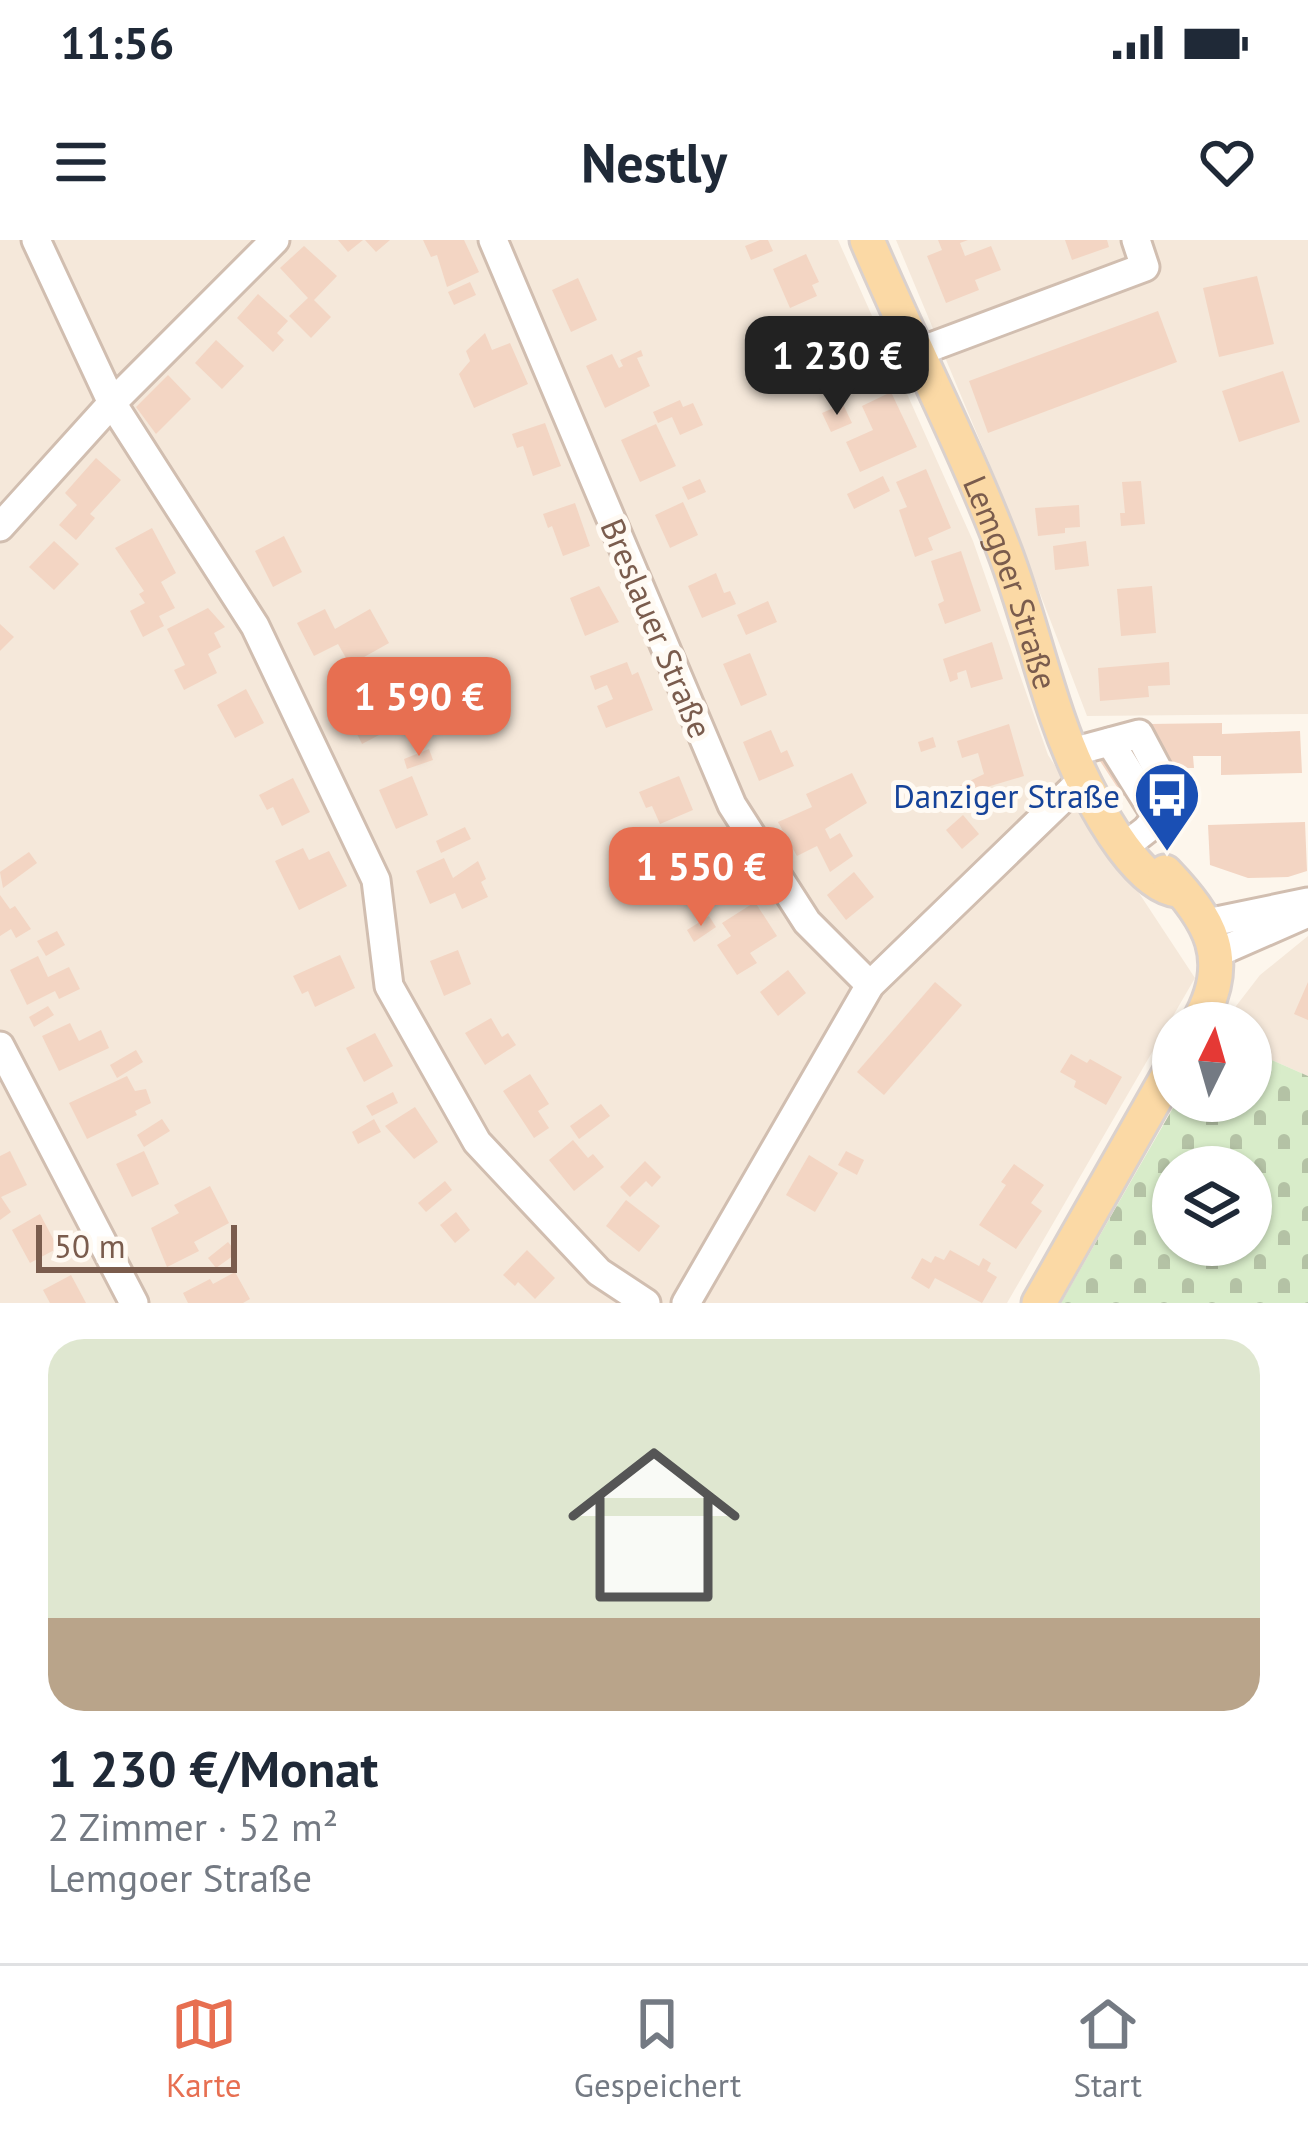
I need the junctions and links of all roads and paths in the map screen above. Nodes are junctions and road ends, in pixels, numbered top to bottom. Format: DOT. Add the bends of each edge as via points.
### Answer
graph roads {
  1 [pos="36,240"];
  2 [pos="275,240"];
  3 [pos="493,240"];
  4 [pos="867,240"];
  5 [pos="1136,240"];
  6 [pos="915,353"];
  7 [pos="112,404"];
  8 [pos="0,527"];
  9 [pos="1077,766"];
  10 [pos="1128,851"];
  11 [pos="1308,902"];
  12 [pos="1308,914"];
  13 [pos="1212,938"];
  14 [pos="870,985"];
  15 [pos="1210,1002"];
  16 [pos="0,1046"];
  17 [pos="1152,1104"];
  18 [pos="134,1303"];
  19 [pos="646,1303"];
  20 [pos="686,1303"];
  21 [pos="1039,1303"];
  1 -- 7 [label="street"];
  2 -- 7 [label="street"];
  3 -- 14 [label="street, Breslauer Straße" via="732,805 807,922"];
  4 -- 6 [label="main road, Lemgoer Straße"];
  5 -- 6 [label="street" via="1145,267"];
  6 -- 9 [label="main road, Lemgoer Straße" via="1004,549"];
  7 -- 8 [label="street"];
  7 -- 19 [label="street" via="255,626 376,880 389,986 477,1142 599,1272"];
  9 -- 10 [label="main road, Lemgoer Straße"];
  9 -- 10 [label="street" via="1110,742 1139,734 1173,798"];
  9 -- 14 [label="street"];
  10 -- 13 [label="main road, Lemgoer Straße" via="1171,878"];
  11 -- 13 [label="street"];
  12 -- 13 [label="street"];
  13 -- 15 [label="main road"];
  14 -- 20 [label="street"];
  16 -- 18 [label="street"];
  17 -- 21 [label="main road"];
}
